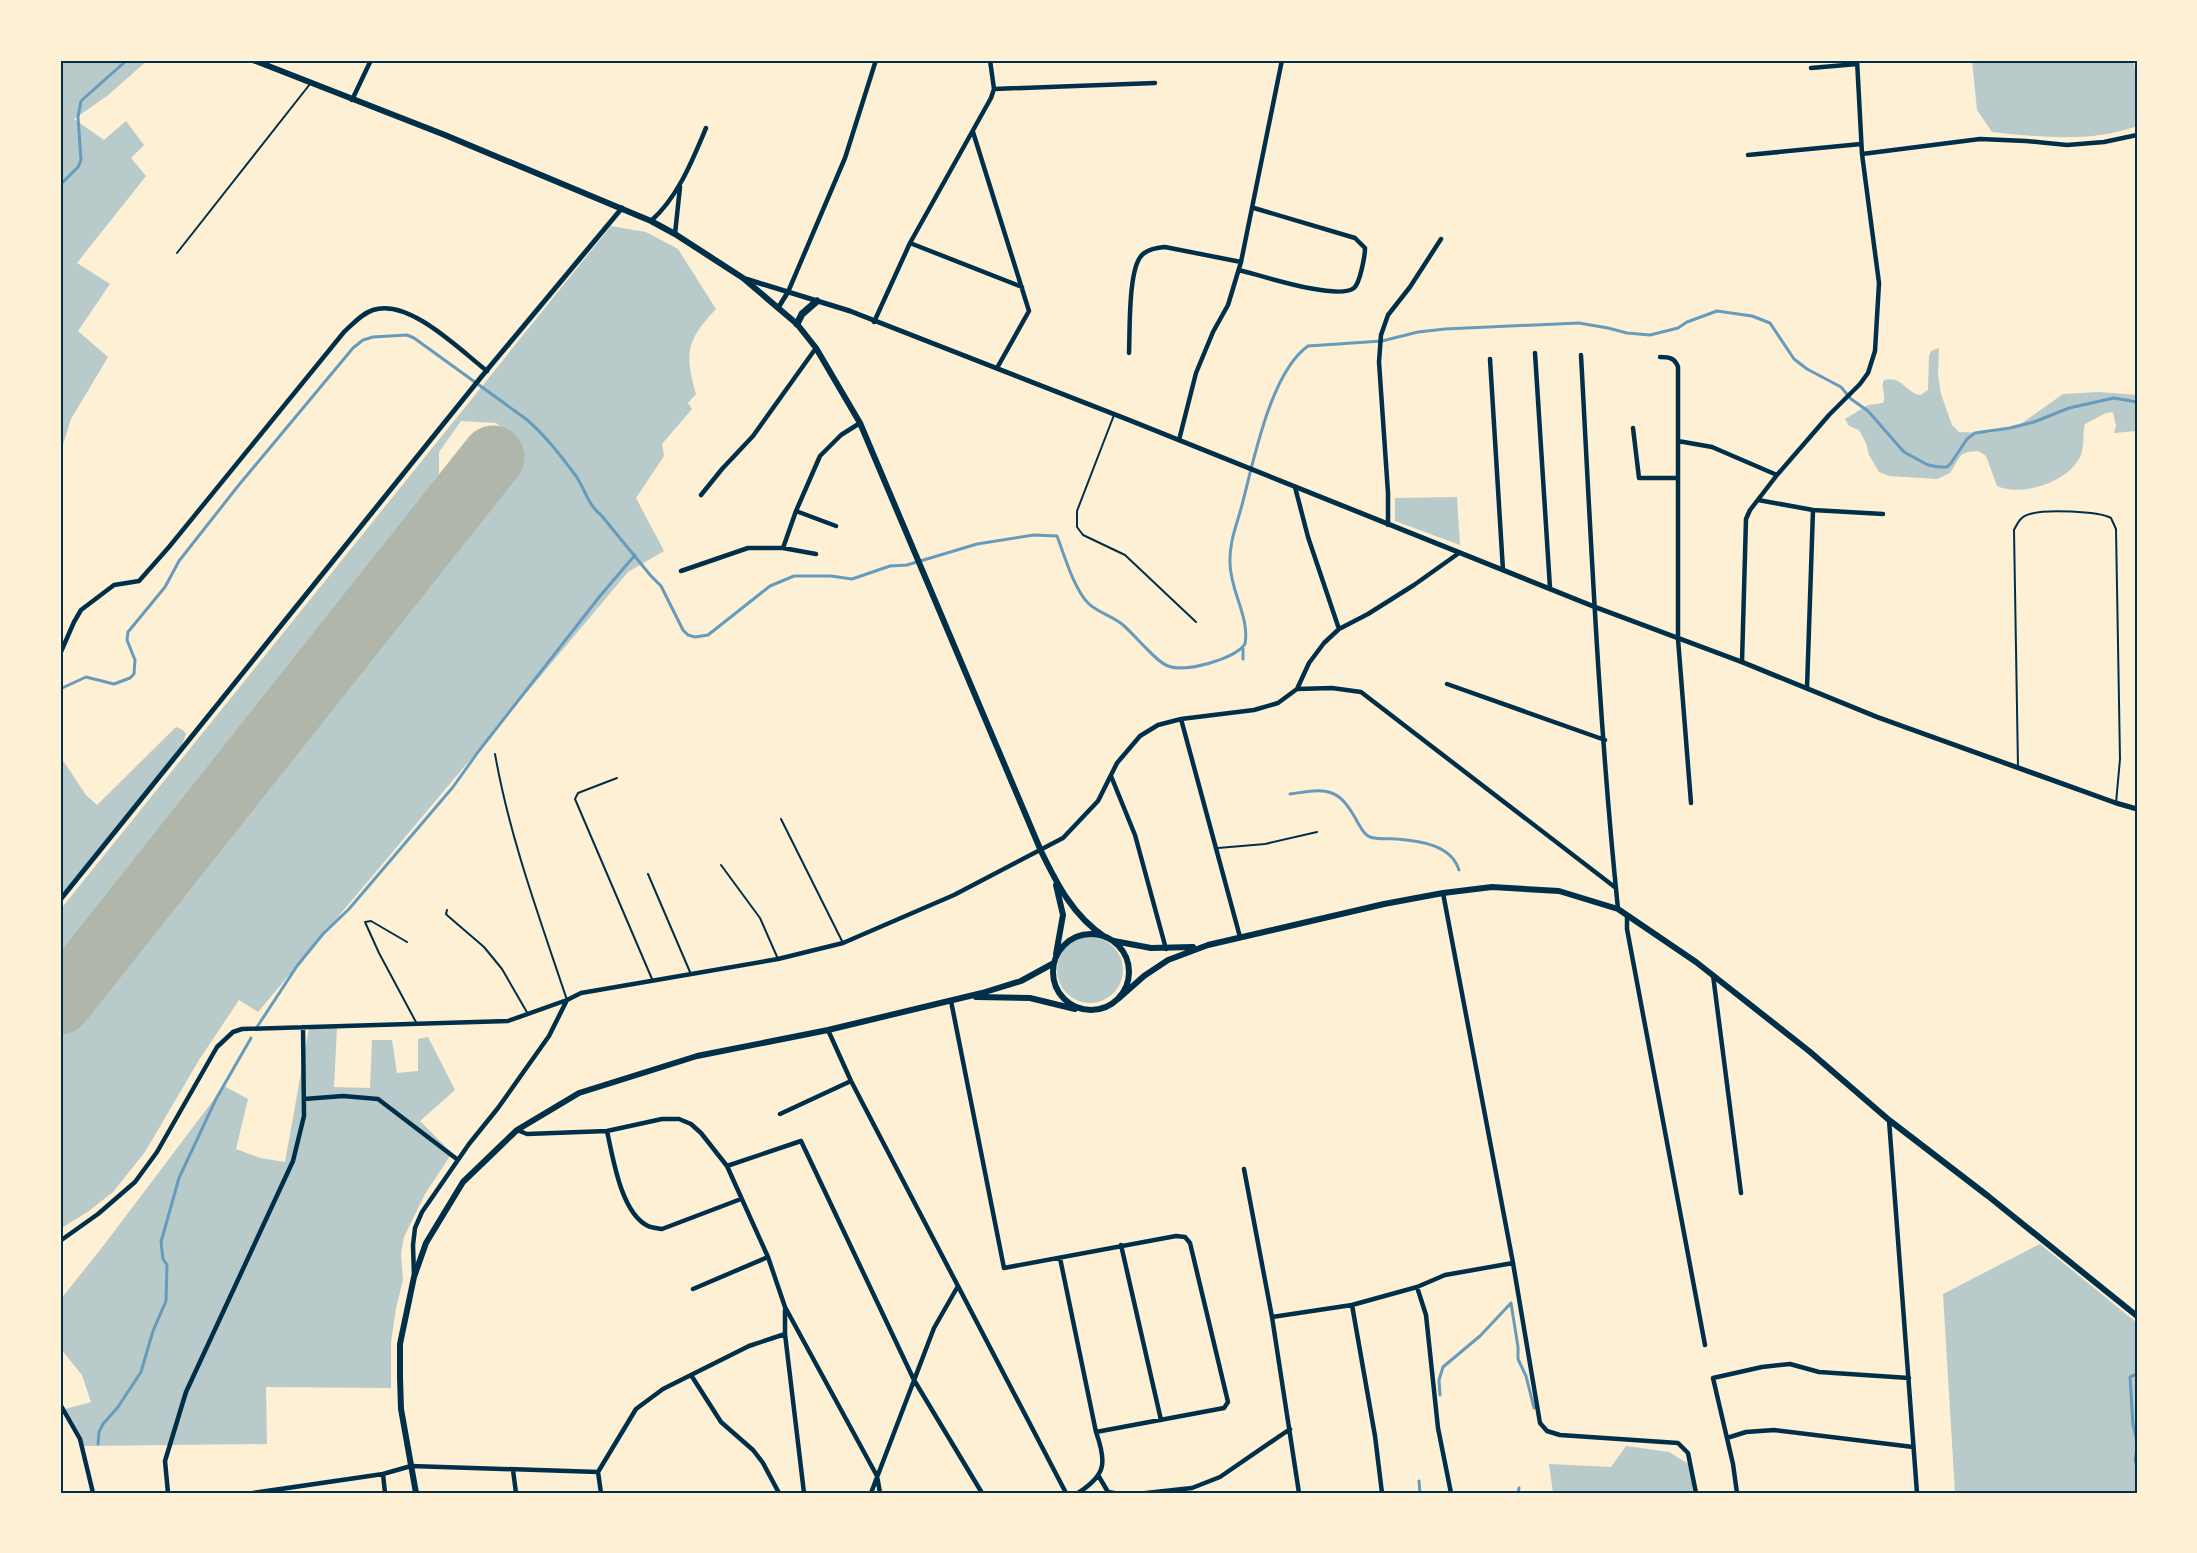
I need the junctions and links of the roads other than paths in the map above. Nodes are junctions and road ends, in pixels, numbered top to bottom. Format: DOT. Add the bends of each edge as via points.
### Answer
graph roads {
  1 [pos="253,60"];
  2 [pos="371,60"];
  3 [pos="876,60"];
  4 [pos="990,60"];
  5 [pos="1282,60"];
  6 [pos="1857,62"];
  7 [pos="1811,68"];
  8 [pos="1155,83"];
  9 [pos="310,84"];
  10 [pos="994,89"];
  11 [pos="352,100"];
  12 [pos="706,129"];
  13 [pos="973,132"];
  14 [pos="2137,135"];
  15 [pos="1861,144"];
  16 [pos="1862,154"];
  17 [pos="1748,155"];
  18 [pos="680,184"];
  19 [pos="622,208"];
  20 [pos="1254,208"];
  21 [pos="651,222"];
  22 [pos="675,234"];
  23 [pos="1441,239"];
  24 [pos="910,243"];
  25 [pos="177,254"];
  26 [pos="1241,261"];
  27 [pos="1239,270"];
  28 [pos="743,278"];
  29 [pos="1022,287"];
  30 [pos="788,292"];
  31 [pos="818,301"];
  32 [pos="778,308"];
  33 [pos="874,322"];
  34 [pos="797,324"];
  35 [pos="816,348"];
  36 [pos="1129,353"];
  37 [pos="1535,353"];
  38 [pos="1581,355"];
  39 [pos="1660,357"];
  40 [pos="1490,360"];
  41 [pos="997,368"];
  42 [pos="485,374"];
  43 [pos="1114,414"];
  44 [pos="860,423"];
  45 [pos="1633,428"];
  46 [pos="1179,440"];
  47 [pos="1678,441"];
  48 [pos="1777,475"];
  49 [pos="1678,478"];
  50 [pos="1295,487"];
  51 [pos="701,495"];
  52 [pos="1758,500"];
  53 [pos="1813,510"];
  54 [pos="796,511"];
  55 [pos="1883,514"];
  56 [pos="1388,525"];
  57 [pos="836,526"];
  58 [pos="783,548"];
  59 [pos="816,554"];
  60 [pos="1459,554"];
  61 [pos="1503,570"];
  62 [pos="681,571"];
  63 [pos="1550,588"];
  64 [pos="1595,607"];
  65 [pos="1196,622"];
  66 [pos="1339,629"];
  67 [pos="1678,639"];
  68 [pos="60,654"];
  69 [pos="1742,662"];
  70 [pos="1448,684"];
  71 [pos="1807,688"];
  72 [pos="1297,689"];
  73 [pos="1181,719"];
  74 [pos="1605,740"];
  75 [pos="495,754"];
  76 [pos="2018,768"];
  77 [pos="1111,776"];
  78 [pos="617,778"];
  79 [pos="1691,803"];
  80 [pos="2116,803"];
  81 [pos="2137,809"];
  82 [pos="781,819"];
  83 [pos="1317,832"];
  84 [pos="1215,849"];
  85 [pos="1041,851"];
  86 [pos="721,865"];
  87 [pos="648,873"];
  88 [pos="1053,875"];
  89 [pos="1616,888"];
  90 [pos="1443,893"];
  91 [pos="60,900"];
  92 [pos="1618,909"];
  93 [pos="447,910"];
  94 [pos="1627,915"];
  95 [pos="1240,937"];
  96 [pos="1108,939"];
  97 [pos="407,942"];
  98 [pos="843,943"];
  99 [pos="1208,945"];
  100 [pos="1166,949"];
  101 [pos="778,959"];
  102 [pos="1055,960"];
  103 [pos="690,972"];
  104 [pos="1713,975"];
  105 [pos="652,979"];
  106 [pos="960,998"];
  107 [pos="1118,999"];
  108 [pos="567,1000"];
  109 [pos="951,1001"];
  110 [pos="1084,1010"];
  111 [pos="528,1014"];
  112 [pos="417,1025"];
  113 [pos="303,1027"];
  114 [pos="828,1030"];
  115 [pos="851,1081"];
  116 [pos="304,1099"];
  117 [pos="780,1114"];
  118 [pos="1889,1120"];
  119 [pos="517,1130"];
  120 [pos="607,1131"];
  121 [pos="458,1160"];
  122 [pos="727,1166"];
  123 [pos="1245,1168"];
  124 [pos="1741,1193"];
  125 [pos="741,1199"];
  126 [pos="60,1241"];
  127 [pos="1121,1245"];
  128 [pos="768,1257"];
  129 [pos="1060,1258"];
  130 [pos="1513,1263"];
  131 [pos="414,1277"];
  132 [pos="958,1286"];
  133 [pos="1417,1287"];
  134 [pos="693,1289"];
  135 [pos="1352,1305"];
  136 [pos="785,1307"];
  137 [pos="2137,1316"];
  138 [pos="1272,1317"];
  139 [pos="785,1334"];
  140 [pos="1705,1346"];
  141 [pos="691,1375"];
  142 [pos="1909,1378"];
  143 [pos="914,1380"];
  144 [pos="60,1404"];
  145 [pos="1161,1420"];
  146 [pos="1290,1429"];
  147 [pos="1096,1432"];
  148 [pos="1727,1438"];
  149 [pos="1914,1447"];
  150 [pos="411,1466"];
  151 [pos="513,1470"];
  152 [pos="598,1472"];
  153 [pos="383,1474"];
  154 [pos="1098,1475"];
  155 [pos="877,1476"];
  156 [pos="93,1493"];
  157 [pos="168,1493"];
  158 [pos="253,1493"];
  159 [pos="385,1493"];
  160 [pos="416,1493"];
  161 [pos="516,1493"];
  162 [pos="601,1493"];
  163 [pos="779,1493"];
  164 [pos="804,1493"];
  165 [pos="871,1493"];
  166 [pos="880,1493"];
  167 [pos="982,1493"];
  168 [pos="1066,1493"];
  169 [pos="1078,1493"];
  170 [pos="1114,1493"];
  171 [pos="1146,1493"];
  172 [pos="1299,1493"];
  173 [pos="1382,1493"];
  174 [pos="1451,1493"];
  175 [pos="1696,1493"];
  176 [pos="1737,1493"];
  177 [pos="1917,1493"];
  1 -- 9 [label="main road"];
  2 -- 11 [label="street"];
  3 -- 30 [label="street" via="845,158"];
  4 -- 10 [label="street"];
  5 -- 20 [label="street"];
  6 -- 7 [label="street"];
  6 -- 15 [label="street"];
  8 -- 10 [label="street"];
  9 -- 11 [label="main road"];
  9 -- 25 [label="lane"];
  10 -- 13 [label="street"];
  11 -- 19 [label="main road"];
  12 -- 18 [label="street"];
  13 -- 24 [label="street"];
  13 -- 29 [label="street"];
  14 -- 16 [label="street" via="2067,145 1980,140"];
  15 -- 16 [label="street"];
  15 -- 17 [label="street"];
  16 -- 48 [label="street" via="1879,283 1875,351 1860,384"];
  18 -- 21 [label="street"];
  18 -- 22 [label="street"];
  19 -- 21 [label="main road"];
  19 -- 42 [label="street"];
  20 -- 26 [label="street"];
  20 -- 27 [label="street" via="1355,238 1365,248 1365,256 1354,288 1341,291 1322,291"];
  21 -- 22 [label="main road"];
  22 -- 28 [label="main road"];
  23 -- 56 [label="street" via="1388,315 1381,335"];
  24 -- 29 [label="street"];
  24 -- 33 [label="street"];
  26 -- 27 [label="street"];
  26 -- 36 [label="street" via="1165,248 1153,248 1142,255 1133,273"];
  27 -- 46 [label="street" via="1228,305 1196,373"];
  28 -- 30 [label="street"];
  28 -- 32 [label="main road"];
  29 -- 41 [label="street" via="1029,311"];
  30 -- 31 [label="street"];
  30 -- 32 [label="street"];
  31 -- 33 [label="street"];
  31 -- 34 [label="main road" via="802,314"];
  32 -- 34 [label="main road"];
  33 -- 41 [label="street"];
  34 -- 35 [label="main road"];
  35 -- 44 [label="main road"];
  35 -- 51 [label="street" via="753,436"];
  37 -- 63 [label="street"];
  38 -- 64 [label="street"];
  39 -- 47 [label="street" via="1669,357 1678,367"];
  40 -- 61 [label="street"];
  41 -- 43 [label="street"];
  42 -- 68 [label="street" via="418,317 384,308 360,317 139,581 114,585 81,610"];
  42 -- 91 [label="street"];
  43 -- 46 [label="street"];
  43 -- 65 [label="lane" via="1077,511 1077,527 1083,535 1125,555"];
  44 -- 54 [label="street" via="820,456"];
  44 -- 85 [label="main road"];
  45 -- 49 [label="street" via="1639,478"];
  46 -- 50 [label="street"];
  47 -- 48 [label="street" via="1712,447"];
  47 -- 49 [label="street"];
  48 -- 52 [label="street"];
  49 -- 67 [label="street"];
  50 -- 56 [label="street"];
  50 -- 66 [label="street"];
  52 -- 53 [label="street"];
  52 -- 69 [label="street" via="1746,519"];
  53 -- 55 [label="street"];
  53 -- 71 [label="street"];
  54 -- 57 [label="street"];
  54 -- 58 [label="street"];
  56 -- 60 [label="street"];
  58 -- 59 [label="street"];
  58 -- 62 [label="street" via="748,548"];
  60 -- 61 [label="street"];
  60 -- 66 [label="street"];
  61 -- 63 [label="street"];
  63 -- 64 [label="street"];
  64 -- 67 [label="street"];
  64 -- 74 [label="street"];
  66 -- 72 [label="street" via="1323,643"];
  67 -- 69 [label="street"];
  67 -- 79 [label="street"];
  69 -- 71 [label="street"];
  70 -- 74 [label="street"];
  71 -- 76 [label="street"];
  72 -- 73 [label="street" via="1278,703 1254,710"];
  72 -- 89 [label="street" via="1361,692"];
  73 -- 77 [label="street" via="1158,724 1140,736"];
  73 -- 84 [label="street"];
  74 -- 89 [label="street"];
  75 -- 108 [label="lane" via="525,876"];
  76 -- 80 [label="street"];
  76 -- 80 [label="lane" via="2014,530 2019,519 2035,513 2104,514 2116,529 2120,759"];
  77 -- 85 [label="street" via="1098,801 1075,827"];
  77 -- 100 [label="street" via="1135,835"];
  78 -- 105 [label="lane" via="578,793 575,799"];
  80 -- 81 [label="street"];
  82 -- 98 [label="lane"];
  83 -- 84 [label="lane" via="1265,844"];
  84 -- 95 [label="street"];
  85 -- 88 [label="main road"];
  85 -- 98 [label="street" via="954,895"];
  86 -- 101 [label="lane" via="760,918"];
  87 -- 103 [label="lane"];
  88 -- 96 [label="main road" via="1076,912"];
  88 -- 102 [label="main road" via="1063,915"];
  89 -- 92 [label="street"];
  90 -- 92 [label="main road" via="1492,887 1558,891"];
  90 -- 95 [label="main road"];
  90 -- 130 [label="street"];
  92 -- 94 [label="main road"];
  93 -- 111 [label="lane" via="448,916 484,947 502,969"];
  94 -- 104 [label="main road"];
  94 -- 140 [label="street"];
  95 -- 99 [label="main road"];
  96 -- 100 [label="main road"];
  96 -- 102 [label="main road" via="1090,934 1076,937 1064,945"];
  96 -- 107 [label="main road" via="1122,951 1129,972"];
  97 -- 112 [label="lane" via="371,921 365,922"];
  98 -- 101 [label="street"];
  99 -- 100 [label="main road"];
  99 -- 107 [label="main road" via="1168,960"];
  101 -- 103 [label="street"];
  102 -- 106 [label="main road" via="1021,981"];
  102 -- 110 [label="main road" via="1054,984 1071,1005"];
  103 -- 105 [label="street"];
  104 -- 118 [label="main road"];
  104 -- 124 [label="street"];
  105 -- 108 [label="street" via="581,993"];
  106 -- 109 [label="main road"];
  106 -- 110 [label="main road" via="1030,998"];
  107 -- 110 [label="main road" via="1106,1008"];
  108 -- 111 [label="street"];
  108 -- 121 [label="street" via="549,1036"];
  109 -- 114 [label="main road"];
  109 -- 129 [label="street" via="1004,1268"];
  111 -- 112 [label="street" via="508,1021"];
  112 -- 113 [label="street"];
  113 -- 116 [label="street"];
  113 -- 126 [label="street" via="233,1032 217,1047 157,1152 135,1182"];
  114 -- 115 [label="street"];
  114 -- 119 [label="main road" via="697,1056 579,1093"];
  115 -- 117 [label="street"];
  115 -- 132 [label="street"];
  116 -- 121 [label="street" via="378,1099"];
  116 -- 157 [label="street" via="293,1161 186,1392 165,1461"];
  118 -- 137 [label="main road"];
  118 -- 142 [label="street"];
  119 -- 120 [label="street" via="526,1134"];
  119 -- 131 [label="main road" via="463,1182 426,1243"];
  120 -- 122 [label="street" via="679,1119 701,1133"];
  120 -- 125 [label="street" via="625,1201 640,1221 649,1226 662,1229"];
  121 -- 131 [label="street" via="415,1228"];
  122 -- 125 [label="street"];
  122 -- 143 [label="street" via="801,1140"];
  123 -- 138 [label="street"];
  125 -- 128 [label="street"];
  127 -- 129 [label="street"];
  127 -- 145 [label="street"];
  127 -- 145 [label="street" via="1176,1236 1185,1237 1190,1243 1228,1402 1224,1408"];
  128 -- 134 [label="street"];
  128 -- 136 [label="street"];
  129 -- 147 [label="street"];
  130 -- 133 [label="street" via="1445,1275"];
  130 -- 175 [label="street" via="1540,1423 1547,1431 1560,1435 1678,1443 1688,1453"];
  131 -- 150 [label="main road" via="400,1344 401,1409"];
  132 -- 143 [label="street" via="934,1328"];
  132 -- 168 [label="street"];
  133 -- 135 [label="street"];
  133 -- 174 [label="street" via="1426,1315 1438,1428"];
  135 -- 138 [label="street"];
  135 -- 173 [label="street"];
  136 -- 139 [label="street"];
  136 -- 155 [label="street"];
  138 -- 146 [label="street"];
  139 -- 141 [label="street" via="748,1346"];
  139 -- 164 [label="street"];
  141 -- 152 [label="street" via="636,1409"];
  141 -- 163 [label="street" via="721,1422 763,1463"];
  142 -- 148 [label="street" via="1820,1372 1790,1364 1713,1378"];
  142 -- 149 [label="street"];
  143 -- 155 [label="street"];
  143 -- 167 [label="street"];
  144 -- 156 [label="street" via="80,1439"];
  145 -- 147 [label="street"];
  146 -- 171 [label="street" via="1220,1477 1192,1488"];
  146 -- 172 [label="street"];
  147 -- 154 [label="street" via="1102,1456"];
  148 -- 149 [label="street" via="1774,1430"];
  148 -- 176 [label="street"];
  149 -- 177 [label="street"];
  150 -- 151 [label="street"];
  150 -- 153 [label="street"];
  150 -- 160 [label="main road"];
  151 -- 152 [label="street"];
  151 -- 161 [label="street"];
  152 -- 162 [label="street"];
  153 -- 158 [label="street"];
  153 -- 159 [label="street"];
  154 -- 169 [label="street"];
  154 -- 170 [label="street" via="1108,1492"];
  155 -- 165 [label="street"];
  155 -- 166 [label="street"];
}
